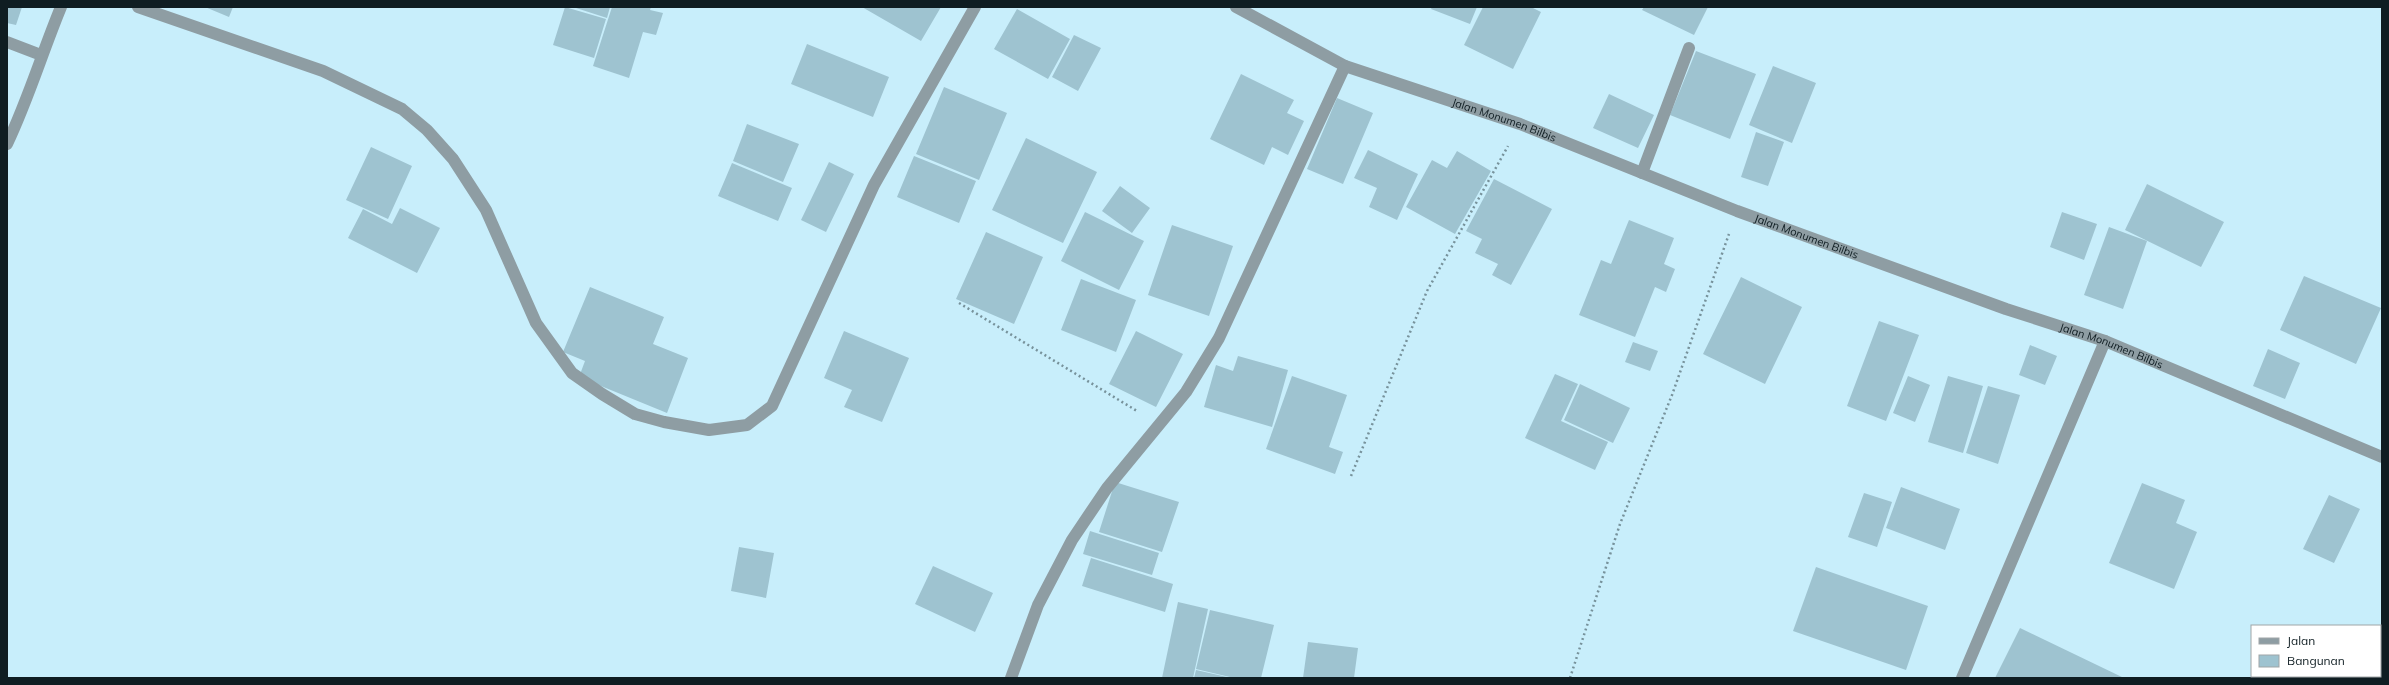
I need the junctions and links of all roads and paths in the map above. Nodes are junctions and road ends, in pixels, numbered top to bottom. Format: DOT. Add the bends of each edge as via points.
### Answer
graph roads {
  1 [pos="60,7"];
  2 [pos="138,7"];
  3 [pos="975,7"];
  4 [pos="1236,7"];
  5 [pos="7,42"];
  6 [pos="1689,48"];
  7 [pos="41,55"];
  8 [pos="1345,66"];
  9 [pos="1520,124"];
  10 [pos="7,144"];
  11 [pos="1642,173"];
  12 [pos="1737,211"];
  13 [pos="959,303"];
  14 [pos="2105,341"];
  15 [pos="1158,424"];
  16 [pos="2382,457"];
  17 [pos="1351,476"];
  18 [pos="1011,678"];
  19 [pos="1570,678"];
  20 [pos="1962,678"];
  1 -- 7 [label="street"];
  2 -- 3 [label="street" via="323,71 402,109 427,130 453,159 486,210 536,323 572,373 635,414 709,430 748,425 772,406 874,185"];
  4 -- 8 [label="street, Jalan Monumen Bilbis"];
  5 -- 7 [label="street"];
  6 -- 11 [label="street"];
  7 -- 10 [label="street" via="26,105"];
  8 -- 9 [label="street, Jalan Monumen Bilbis"];
  8 -- 15 [label="street" via="1219,338 1186,392"];
  9 -- 11 [label="street, Jalan Monumen Bilbis"];
  9 -- 17 [label="path" via="1427,291"];
  11 -- 12 [label="street, Jalan Monumen Bilbis"];
  12 -- 14 [label="street, Jalan Monumen Bilbis" via="2006,309"];
  12 -- 19 [label="path" via="1672,395 1620,524"];
  13 -- 15 [label="path"];
  14 -- 16 [label="street, Jalan Monumen Bilbis"];
  14 -- 20 [label="street"];
  15 -- 18 [label="street" via="1107,488 1072,540 1038,605"];
}
